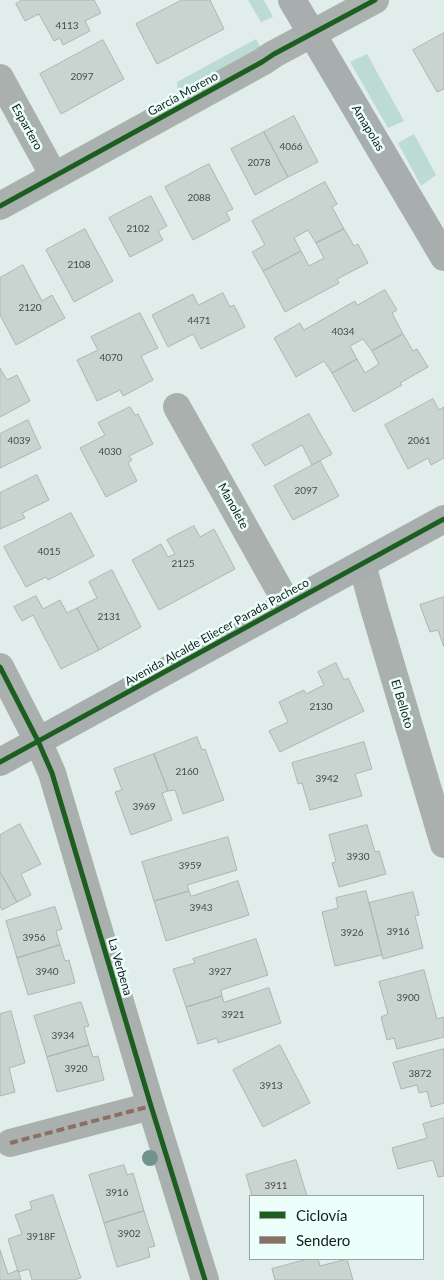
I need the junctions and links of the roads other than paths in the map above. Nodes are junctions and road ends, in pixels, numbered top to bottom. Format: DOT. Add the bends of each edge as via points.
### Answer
graph roads {
  1 [pos="292,0"];
  2 [pos="375,0"];
  3 [pos="312,34"];
  4 [pos="0,78"];
  5 [pos="54,176"];
  6 [pos="0,206"];
  7 [pos="444,257"];
  8 [pos="177,407"];
  9 [pos="444,519"];
  10 [pos="362,564"];
  11 [pos="288,604"];
  12 [pos="0,667"];
  13 [pos="38,741"];
  14 [pos="0,762"];
  15 [pos="444,844"];
  16 [pos="151,1106"];
  17 [pos="10,1143"];
  18 [pos="205,1280"];
  1 -- 3 [label="main road, Amapolas"];
  2 -- 3 [label="street, García Moreno"];
  3 -- 5 [label="street, García Moreno"];
  3 -- 7 [label="main road, Amapolas"];
  4 -- 5 [label="street, Espartero"];
  5 -- 6 [label="street, García Moreno"];
  8 -- 11 [label="street, Manolete"];
  9 -- 10 [label="main road, Avenida Alcalde Eliecer Parada Pacheco"];
  10 -- 11 [label="main road, Avenida Alcalde Eliecer Parada Pacheco"];
  10 -- 15 [label="street, El Belloto"];
  11 -- 13 [label="main road, Avenida Alcalde Eliecer Parada Pacheco"];
  12 -- 13 [label="street, La Verbena"];
  13 -- 14 [label="main road, Avenida Alcalde Eliecer Parada Pacheco"];
  13 -- 16 [label="street, La Verbena" via="55,780"];
  16 -- 17 [label="street"];
  16 -- 18 [label="street, La Verbena"];
}
